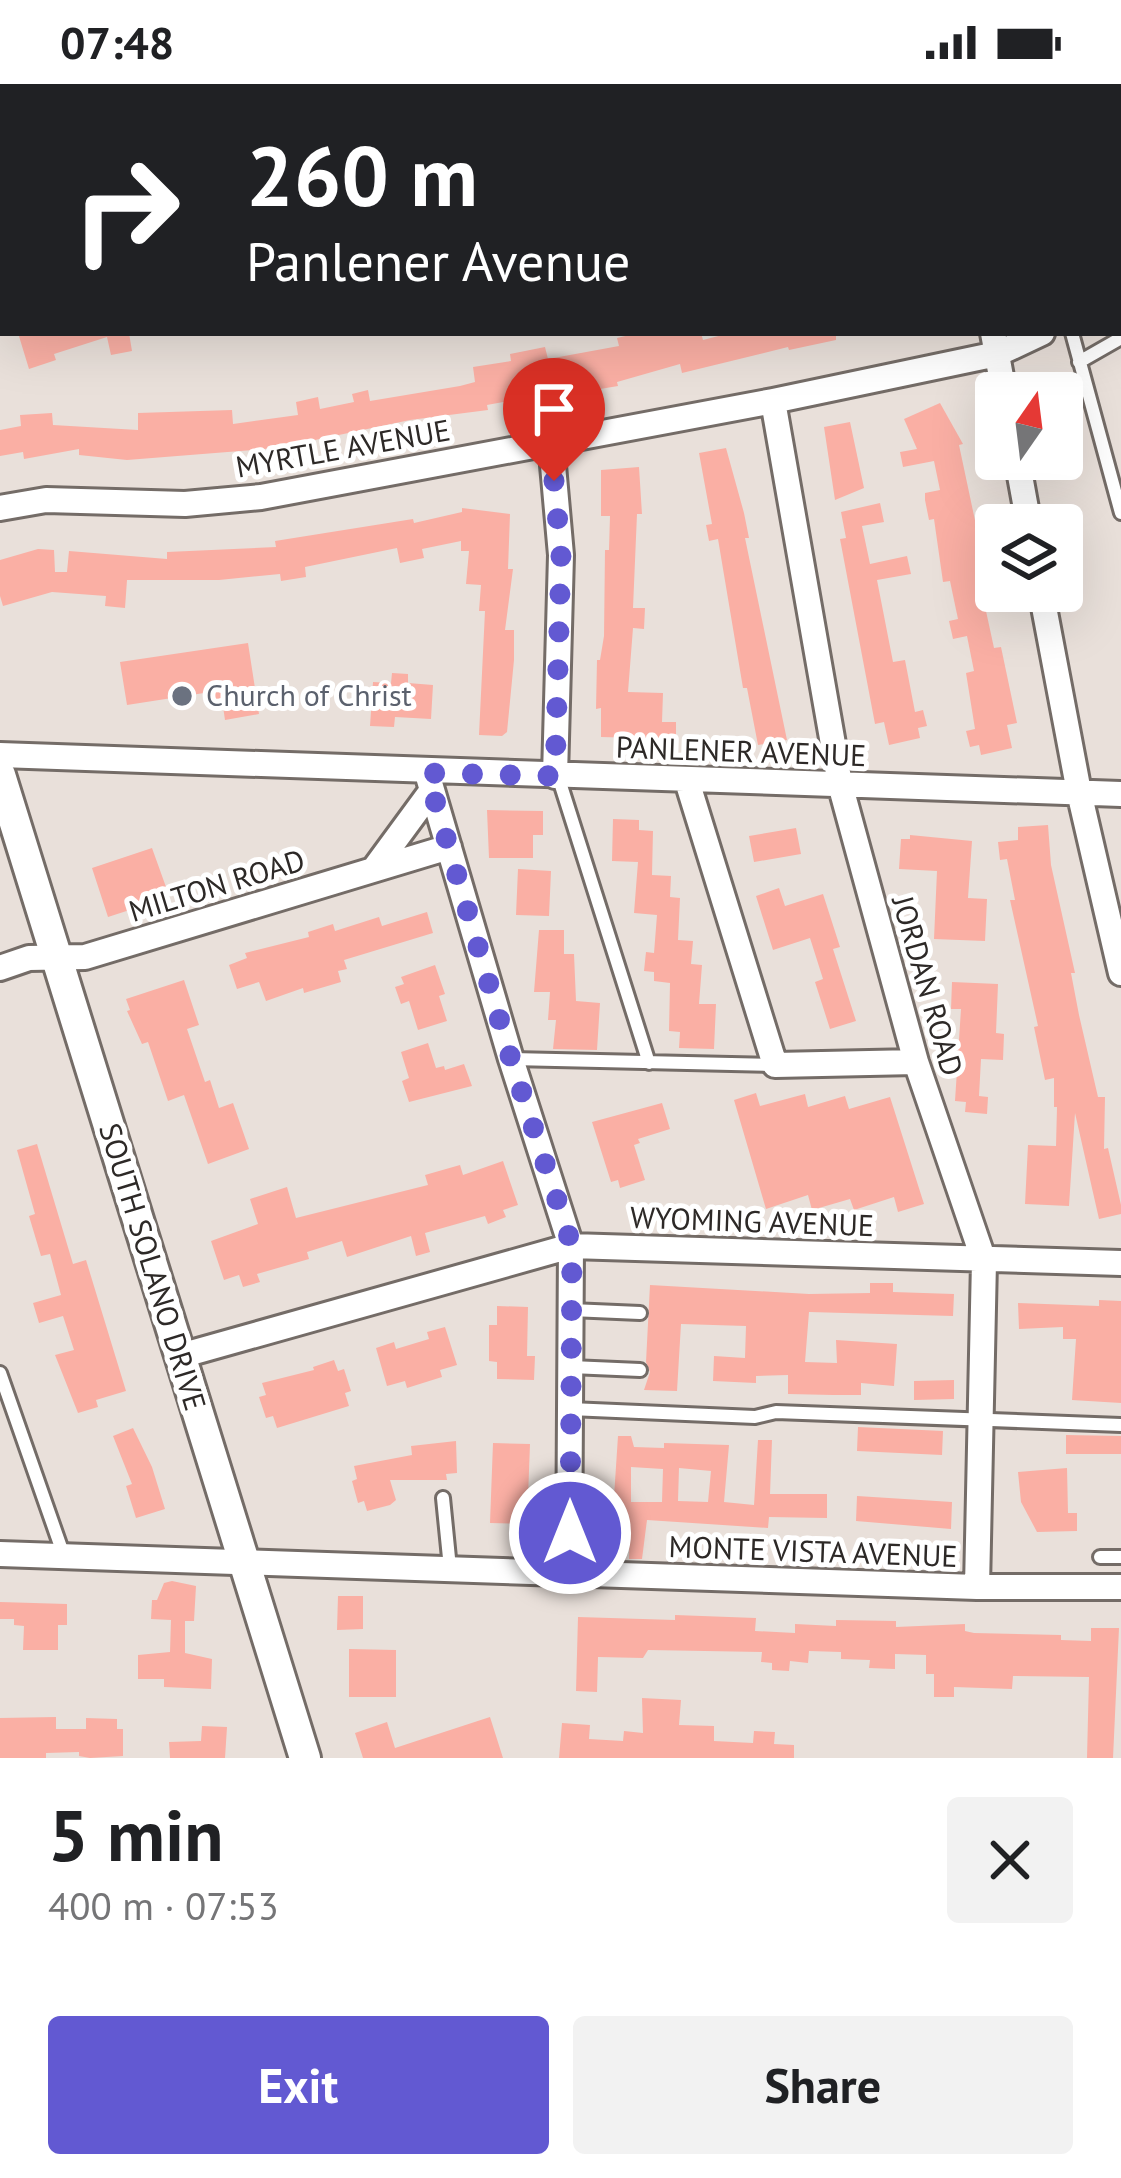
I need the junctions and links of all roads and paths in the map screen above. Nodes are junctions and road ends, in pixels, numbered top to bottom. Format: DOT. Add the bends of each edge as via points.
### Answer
graph roads {
  1 [pos="1028,336"];
  2 [pos="1073,336"];
  3 [pos="1121,338"];
  4 [pos="995,343"];
  5 [pos="1079,362"];
  6 [pos="773,401"];
  7 [pos="551,443"];
  8 [pos="0,508"];
  9 [pos="1121,513"];
  10 [pos="1045,612"];
  11 [pos="0,755"];
  12 [pos="0,776"];
  13 [pos="556,776"];
  14 [pos="687,781"];
  15 [pos="429,782"];
  16 [pos="840,784"];
  17 [pos="1079,791"];
  18 [pos="1121,794"];
  19 [pos="449,847"];
  20 [pos="374,869"];
  21 [pos="56,957"];
  22 [pos="1119,958"];
  23 [pos="0,968"];
  24 [pos="511,1059"];
  25 [pos="916,1062"];
  26 [pos="649,1063"];
  27 [pos="775,1065"];
  28 [pos="572,1246"];
  29 [pos="984,1261"];
  30 [pos="1121,1263"];
  31 [pos="571,1310"];
  32 [pos="640,1312"];
  33 [pos="180,1356"];
  34 [pos="571,1367"];
  35 [pos="640,1370"];
  36 [pos="0,1373"];
  37 [pos="570,1409"];
  38 [pos="981,1419"];
  39 [pos="1121,1426"];
  40 [pos="443,1498"];
  41 [pos="0,1555"];
  42 [pos="64,1556"];
  43 [pos="1100,1557"];
  44 [pos="1121,1558"];
  45 [pos="243,1562"];
  46 [pos="450,1570"];
  47 [pos="569,1574"];
  48 [pos="977,1587"];
  49 [pos="1121,1587"];
  50 [pos="305,1758"];
  1 -- 4 [label="street, MYRTLE AVENUE"];
  2 -- 5 [label="lane"];
  3 -- 5 [label="lane"];
  4 -- 6 [label="street, MYRTLE AVENUE"];
  5 -- 9 [label="lane"];
  6 -- 7 [label="street, MYRTLE AVENUE"];
  6 -- 16 [label="street, JORDAN ROAD"];
  7 -- 8 [label="street, MYRTLE AVENUE" via="261,496"];
  7 -- 13 [label="street" via="561,555"];
  10 -- 17 [label="street"];
  11 -- 15 [label="street, PANLENER AVENUE"];
  12 -- 21 [label="street, SOUTH SOLANO DRIVE"];
  13 -- 14 [label="street, PANLENER AVENUE"];
  13 -- 15 [label="street, PANLENER AVENUE"];
  13 -- 26 [label="lane"];
  14 -- 16 [label="street, PANLENER AVENUE"];
  14 -- 27 [label="street"];
  15 -- 19 [label="street"];
  15 -- 20 [label="street"];
  16 -- 17 [label="street, PANLENER AVENUE"];
  16 -- 25 [label="street, JORDAN ROAD"];
  17 -- 18 [label="street, PANLENER AVENUE"];
  17 -- 22 [label="street"];
  19 -- 20 [label="street, MILTON ROAD"];
  19 -- 24 [label="street"];
  20 -- 21 [label="street, MILTON ROAD" via="85,957"];
  21 -- 23 [label="street, MILTON ROAD"];
  21 -- 33 [label="street, SOUTH SOLANO DRIVE"];
  24 -- 26 [label="lane"];
  24 -- 28 [label="street"];
  25 -- 27 [label="street"];
  25 -- 29 [label="street, JORDAN ROAD"];
  26 -- 27 [label="lane"];
  28 -- 29 [label="street, WYOMING AVENUE"];
  28 -- 31 [label="street"];
  28 -- 33 [label="street, WYOMING AVENUE"];
  29 -- 30 [label="street, WYOMING AVENUE"];
  29 -- 38 [label="street, JORDAN ROAD"];
  31 -- 32 [label="lane"];
  31 -- 34 [label="street"];
  33 -- 45 [label="street, SOUTH SOLANO DRIVE"];
  34 -- 35 [label="lane"];
  34 -- 37 [label="street"];
  36 -- 42 [label="lane"];
  37 -- 38 [label="lane"];
  37 -- 47 [label="street"];
  38 -- 39 [label="lane"];
  38 -- 48 [label="street, JORDAN ROAD"];
  40 -- 46 [label="lane"];
  41 -- 42 [label="street, MONTE VISTA AVENUE"];
  42 -- 45 [label="street, MONTE VISTA AVENUE"];
  43 -- 44 [label="lane"];
  45 -- 46 [label="street, MONTE VISTA AVENUE"];
  45 -- 50 [label="street, SOUTH SOLANO DRIVE"];
  46 -- 47 [label="street, MONTE VISTA AVENUE"];
  47 -- 48 [label="street, MONTE VISTA AVENUE"];
  48 -- 49 [label="street, MONTE VISTA AVENUE"];
}
